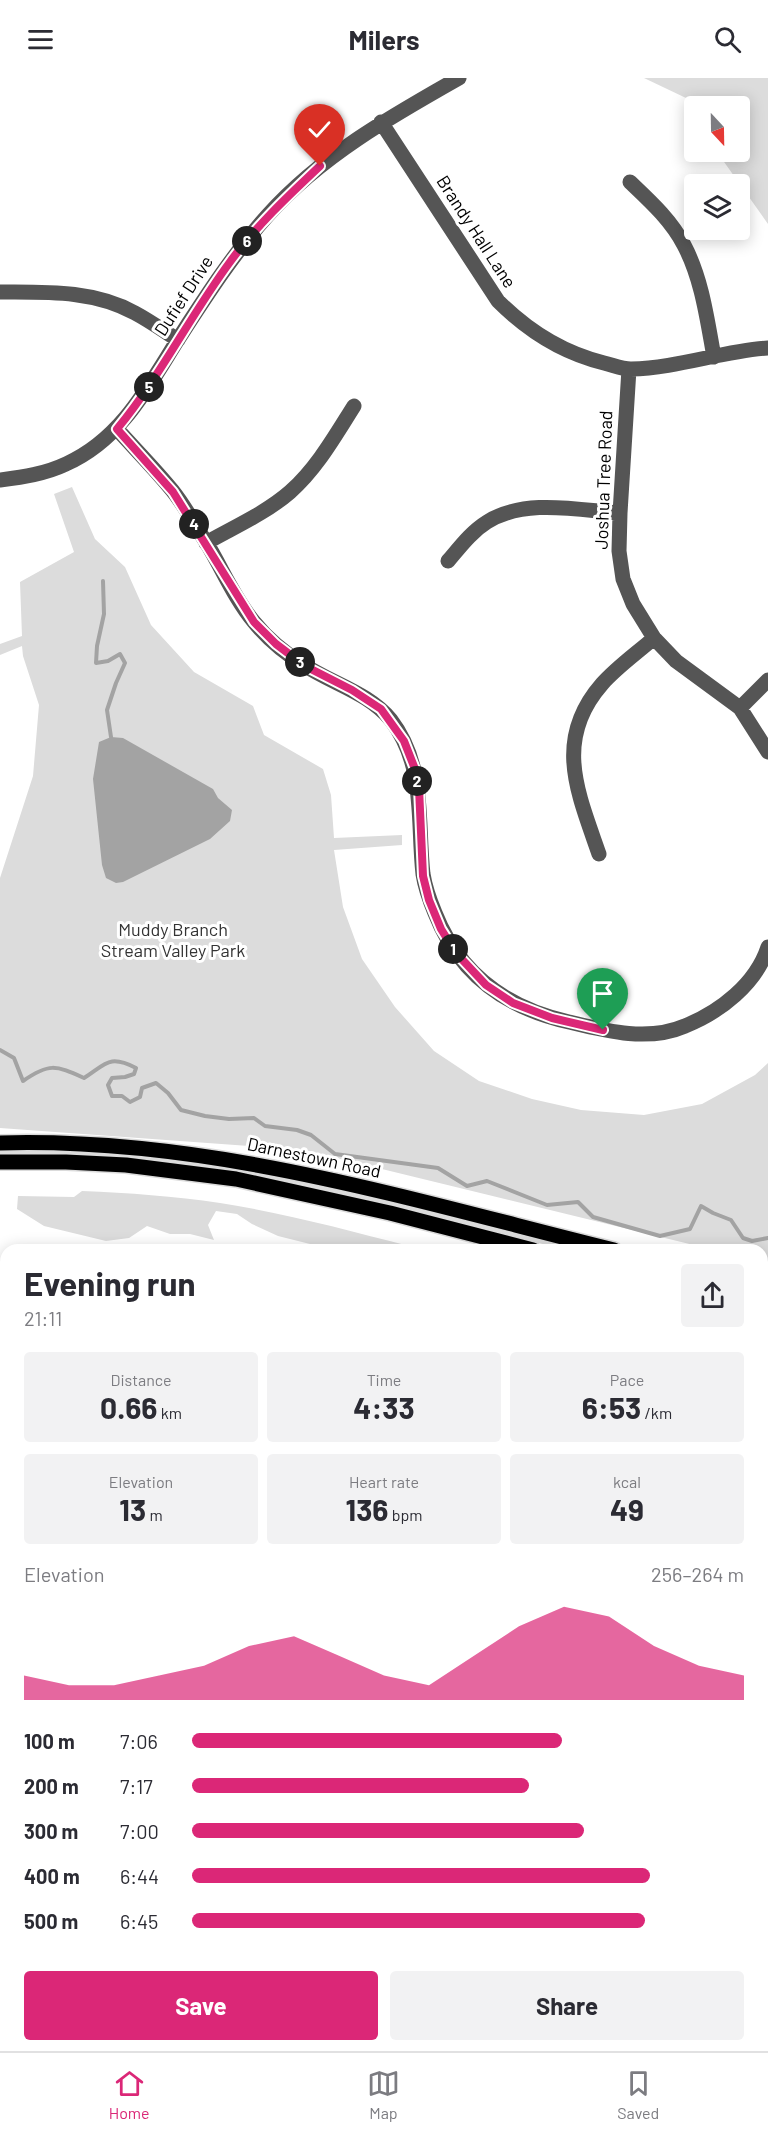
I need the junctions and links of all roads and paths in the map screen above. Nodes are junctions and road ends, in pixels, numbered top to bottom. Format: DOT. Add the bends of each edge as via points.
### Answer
graph roads {
  1 [pos="459,78"];
  2 [pos="381,122"];
  3 [pos="630,182"];
  4 [pos="0,292"];
  5 [pos="178,340"];
  6 [pos="768,348"];
  7 [pos="714,357"];
  8 [pos="629,369"];
  9 [pos="354,406"];
  10 [pos="117,429"];
  11 [pos="0,480"];
  12 [pos="620,513"];
  13 [pos="206,543"];
  14 [pos="448,561"];
  15 [pos="654,638"];
  16 [pos="768,680"];
  17 [pos="740,708"];
  18 [pos="768,752"];
  19 [pos="599,854"];
  20 [pos="768,947"];
  21 [pos="0,1143"];
  22 [pos="0,1162"];
  23 [pos="510,1244"];
  24 [pos="590,1244"];
  1 -- 2 [label="street, Dufief Drive"];
  2 -- 5 [label="street, Dufief Drive" via="320,166 268,214 229,262"];
  2 -- 8 [label="street, Brandy Hall Lane" via="506,310 567,351"];
  3 -- 7 [label="street" via="661,212 693,263"];
  4 -- 5 [label="street" via="57,292 99,298 134,312"];
  5 -- 10 [label="street, Dufief Drive"];
  6 -- 7 [label="street, Brandy Hall Lane"];
  7 -- 8 [label="street, Brandy Hall Lane"];
  8 -- 12 [label="street, Joshua Tree Road"];
  9 -- 13 [label="street" via="321,458 290,492"];
  10 -- 11 [label="street, Dufief Drive" via="67,464"];
  10 -- 13 [label="street" via="173,492"];
  12 -- 14 [label="street" via="544,508 501,514 466,539"];
  12 -- 15 [label="street, Joshua Tree Road" via="623,579"];
  13 -- 20 [label="street" via="254,622 276,644 305,666 381,709 404,741 419,788 423,876 429,900 456,953 486,985 513,1003 552,1018 642,1035 676,1030 701,1020 732,999 752,977"];
  15 -- 17 [label="street, Joshua Tree Road" via="676,661"];
  15 -- 19 [label="street" via="603,683 585,707 576,730 572,763 577,790"];
  16 -- 17 [label="street"];
  17 -- 18 [label="street, Joshua Tree Road"];
  21 -- 24 [label="main road, Darnestown Road" via="82,1143 247,1162"];
  22 -- 23 [label="main road, Darnestown Road" via="126,1165 236,1179"];
}
